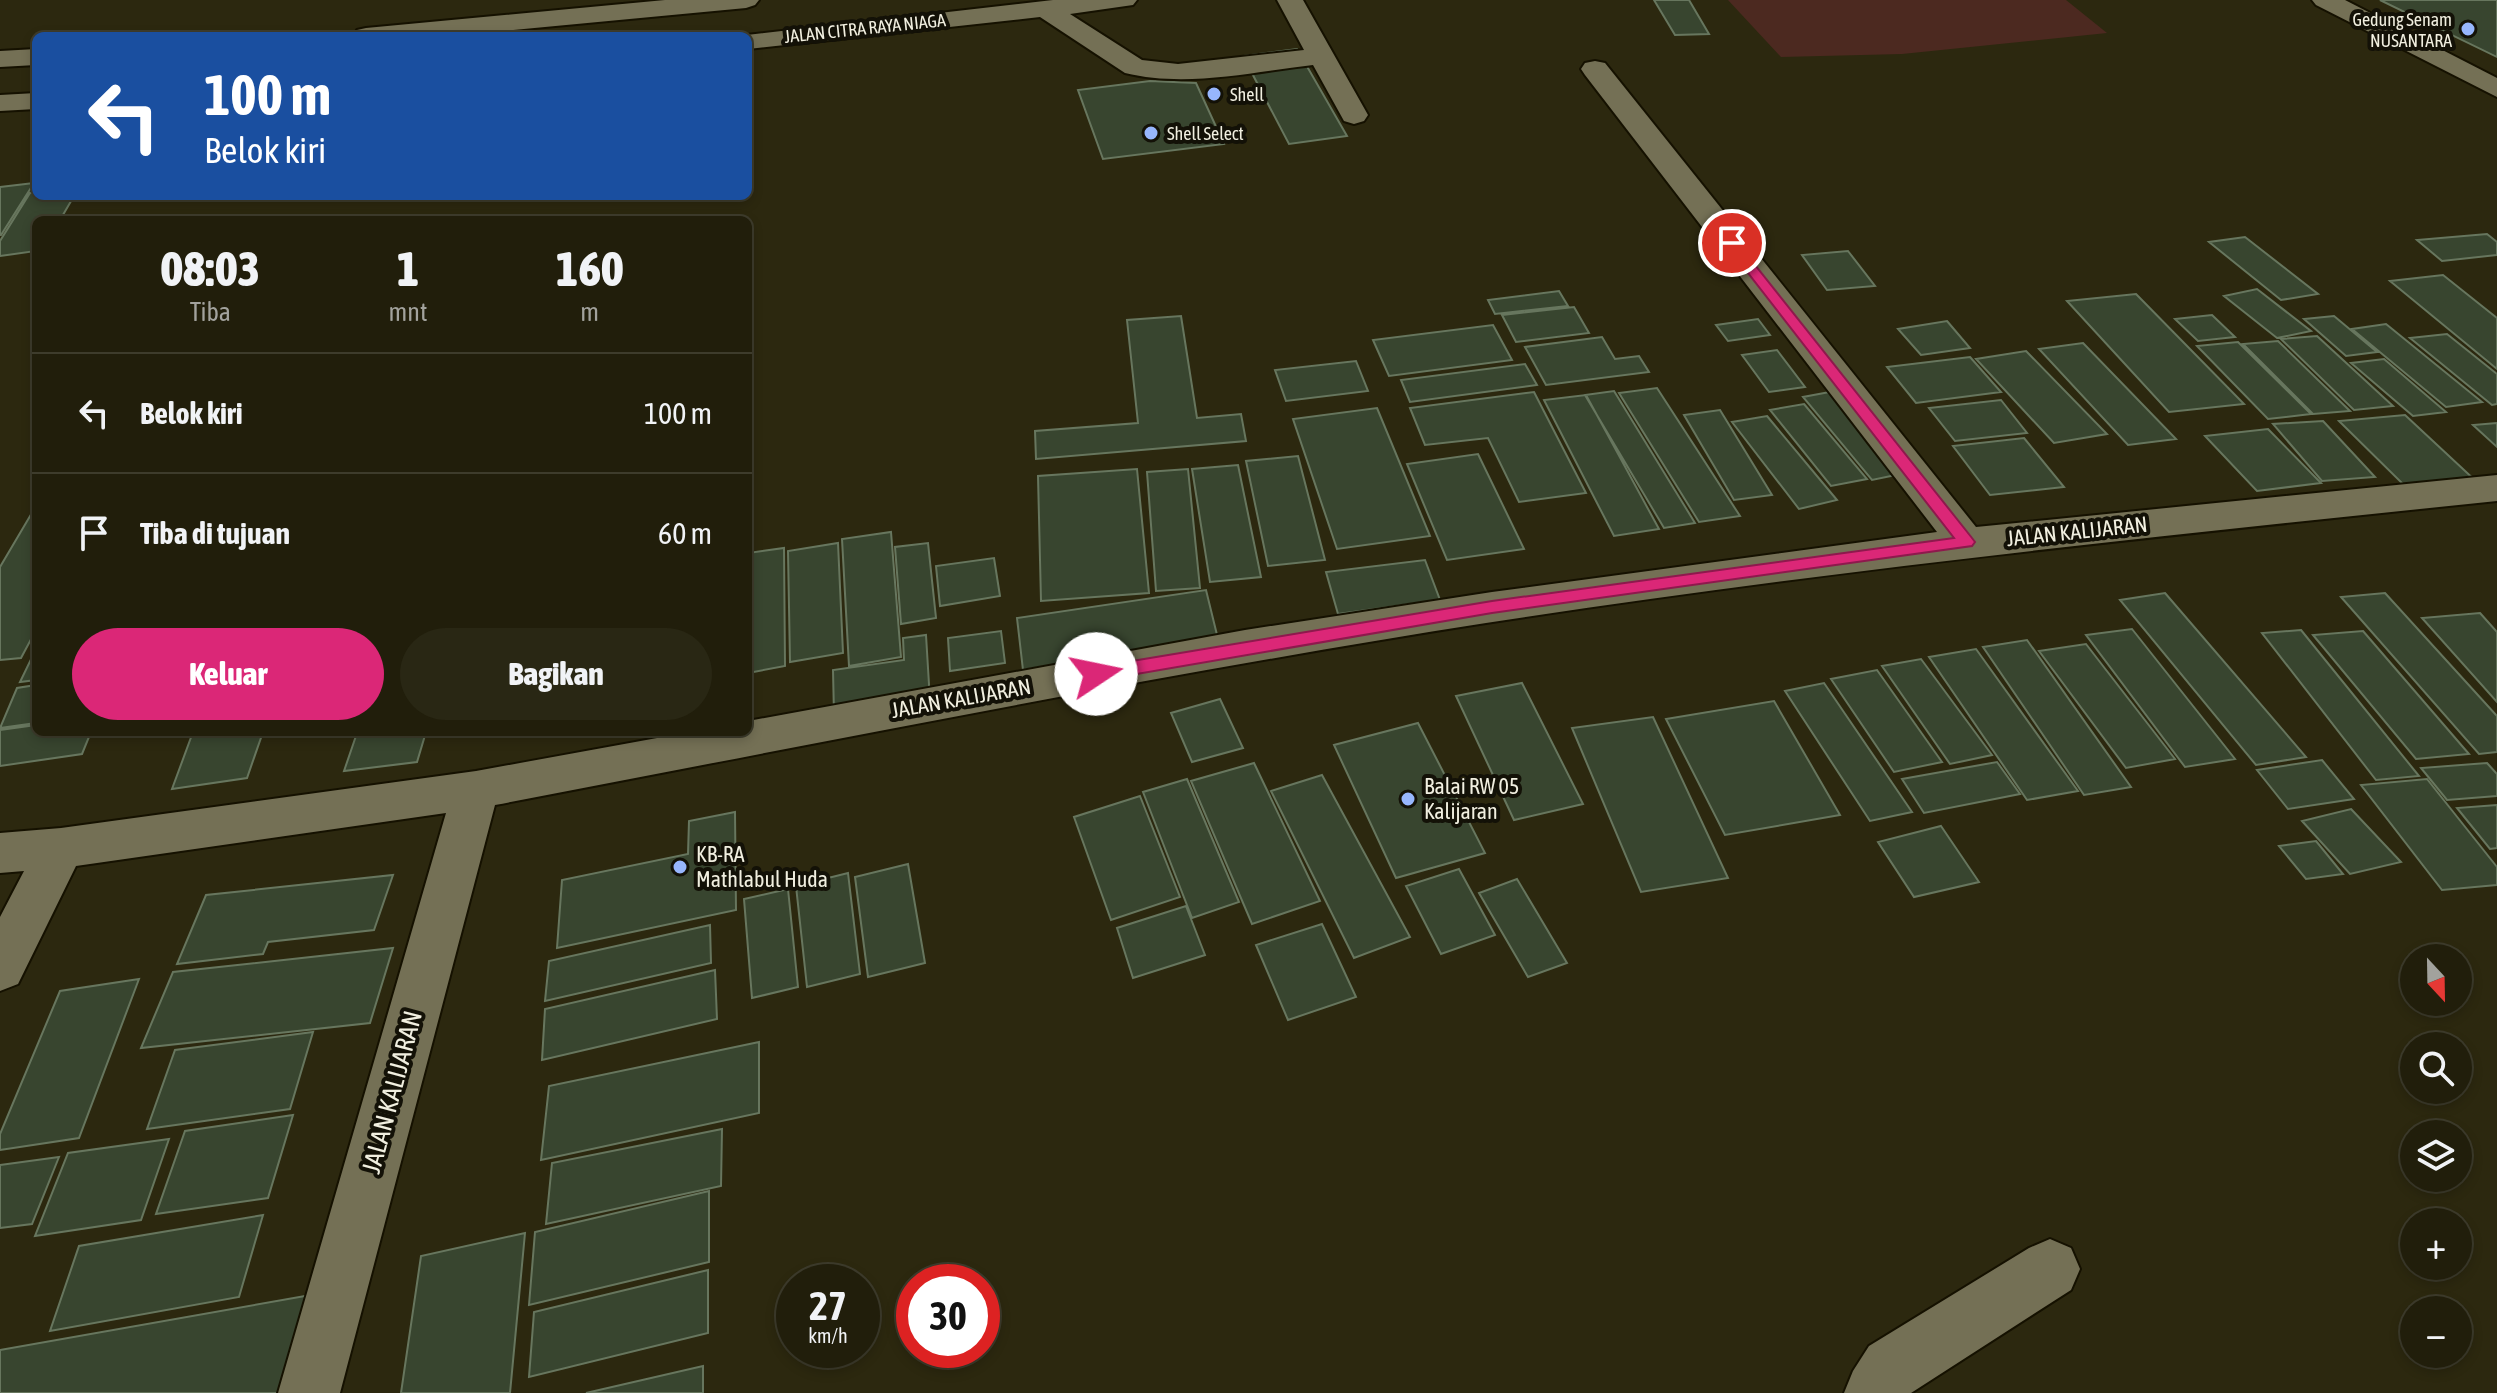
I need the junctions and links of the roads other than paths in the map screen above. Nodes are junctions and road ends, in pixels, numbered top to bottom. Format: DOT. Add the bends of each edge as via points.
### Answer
graph roads {
  1 [pos="746,0"];
  2 [pos="1124,0"];
  3 [pos="1290,0"];
  4 [pos="2325,0"];
  5 [pos="1045,9"];
  6 [pos="408,32"];
  7 [pos="752,41"];
  8 [pos="1322,56"];
  9 [pos="32,57"];
  10 [pos="0,59"];
  11 [pos="1595,69"];
  12 [pos="2497,89"];
  13 [pos="32,101"];
  14 [pos="0,103"];
  15 [pos="1354,115"];
  16 [pos="2497,488"];
  17 [pos="1966,542"];
  18 [pos="476,790"];
  19 [pos="61,848"];
  20 [pos="0,853"];
  21 [pos="0,968"];
  22 [pos="2050,1269"];
  23 [pos="309,1393"];
  24 [pos="1875,1393"];
  1 -- 6 [label="street"];
  2 -- 5 [label="street, JALAN CITRA RAYA NIAGA"];
  3 -- 8 [label="street"];
  4 -- 12 [label="street"];
  5 -- 7 [label="street, JALAN CITRA RAYA NIAGA"];
  5 -- 8 [label="street" via="1135,67 1154,71"];
  8 -- 15 [label="street"];
  9 -- 10 [label="street"];
  11 -- 17 [label="street"];
  13 -- 14 [label="street"];
  16 -- 17 [label="street, JALAN KALIJARAN"];
  17 -- 18 [label="street, JALAN KALIJARAN" via="1261,644"];
  18 -- 19 [label="street, JALAN KALIJARAN"];
  18 -- 23 [label="street, JALAN KALIJARAN"];
  19 -- 20 [label="street, JALAN KALIJARAN"];
  19 -- 21 [label="street"];
  22 -- 24 [label="street" via="1891,1368"];
}
